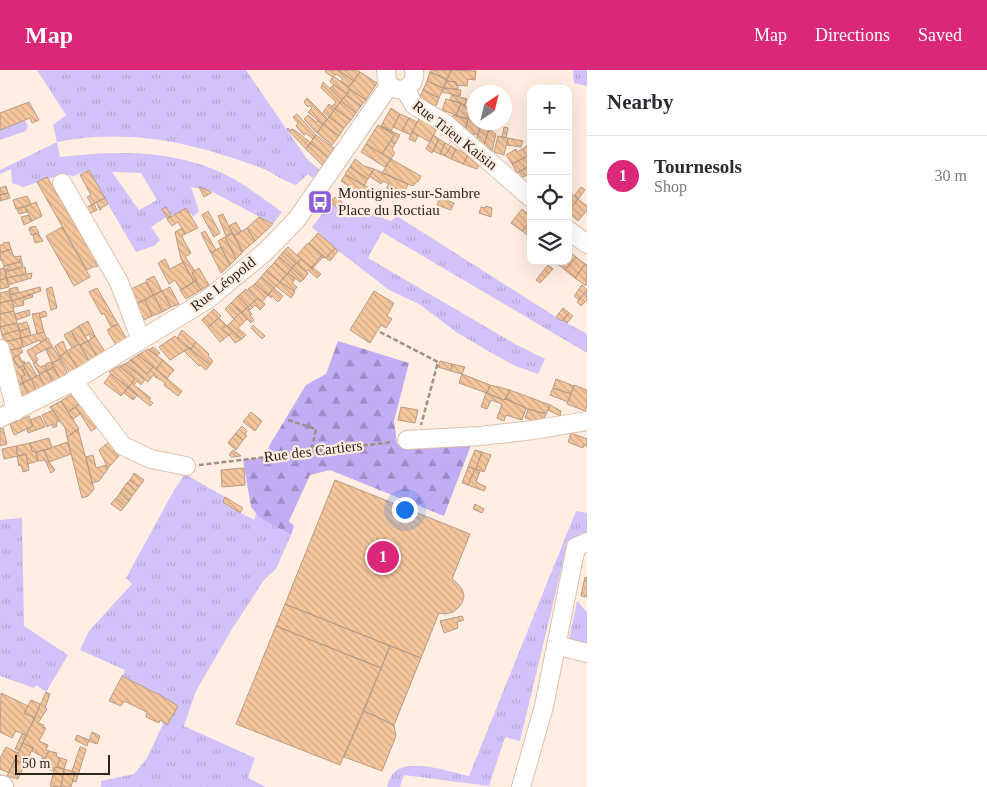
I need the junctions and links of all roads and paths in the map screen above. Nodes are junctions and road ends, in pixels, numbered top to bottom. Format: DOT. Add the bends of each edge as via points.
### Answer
graph roads {
  1 [pos="414,70"];
  2 [pos="393,82"];
  3 [pos="62,183"];
  4 [pos="527,195"];
  5 [pos="572,233"];
  6 [pos="587,244"];
  7 [pos="380,332"];
  8 [pos="141,340"];
  9 [pos="0,349"];
  10 [pos="75,379"];
  11 [pos="8,414"];
  12 [pos="288,420"];
  13 [pos="587,421"];
  14 [pos="411,440"];
  15 [pos="311,452"];
  16 [pos="186,466"];
  17 [pos="587,542"];
  18 [pos="556,645"];
  19 [pos="587,653"];
  20 [pos="521,787"];
  1 -- 2 [label="street, Rue Léopold" via="414,80 409,87"];
  2 -- 4 [label="street, Rue Trieu Kaisin" via="414,105 446,124"];
  2 -- 8 [label="street, Rue Léopold" via="296,220 265,252 208,299"];
  3 -- 8 [label="street" via="119,282"];
  5 -- 6 [label="street"];
  7 -- 14 [label="path" via="438,362 422,423"];
  8 -- 10 [label="street, Rue Léopold"];
  9 -- 11 [label="street"];
  10 -- 11 [label="street, Rue Léopold"];
  10 -- 16 [label="street" via="123,446 150,458"];
  12 -- 15 [label="path" via="316,428"];
  13 -- 14 [label="street" via="480,436"];
  14 -- 15 [label="path, Rue des Cartiers"];
  15 -- 16 [label="path, Rue des Cartiers"];
  17 -- 18 [label="street" via="576,546"];
  18 -- 19 [label="street"];
  18 -- 20 [label="street" via="544,706"];
}
